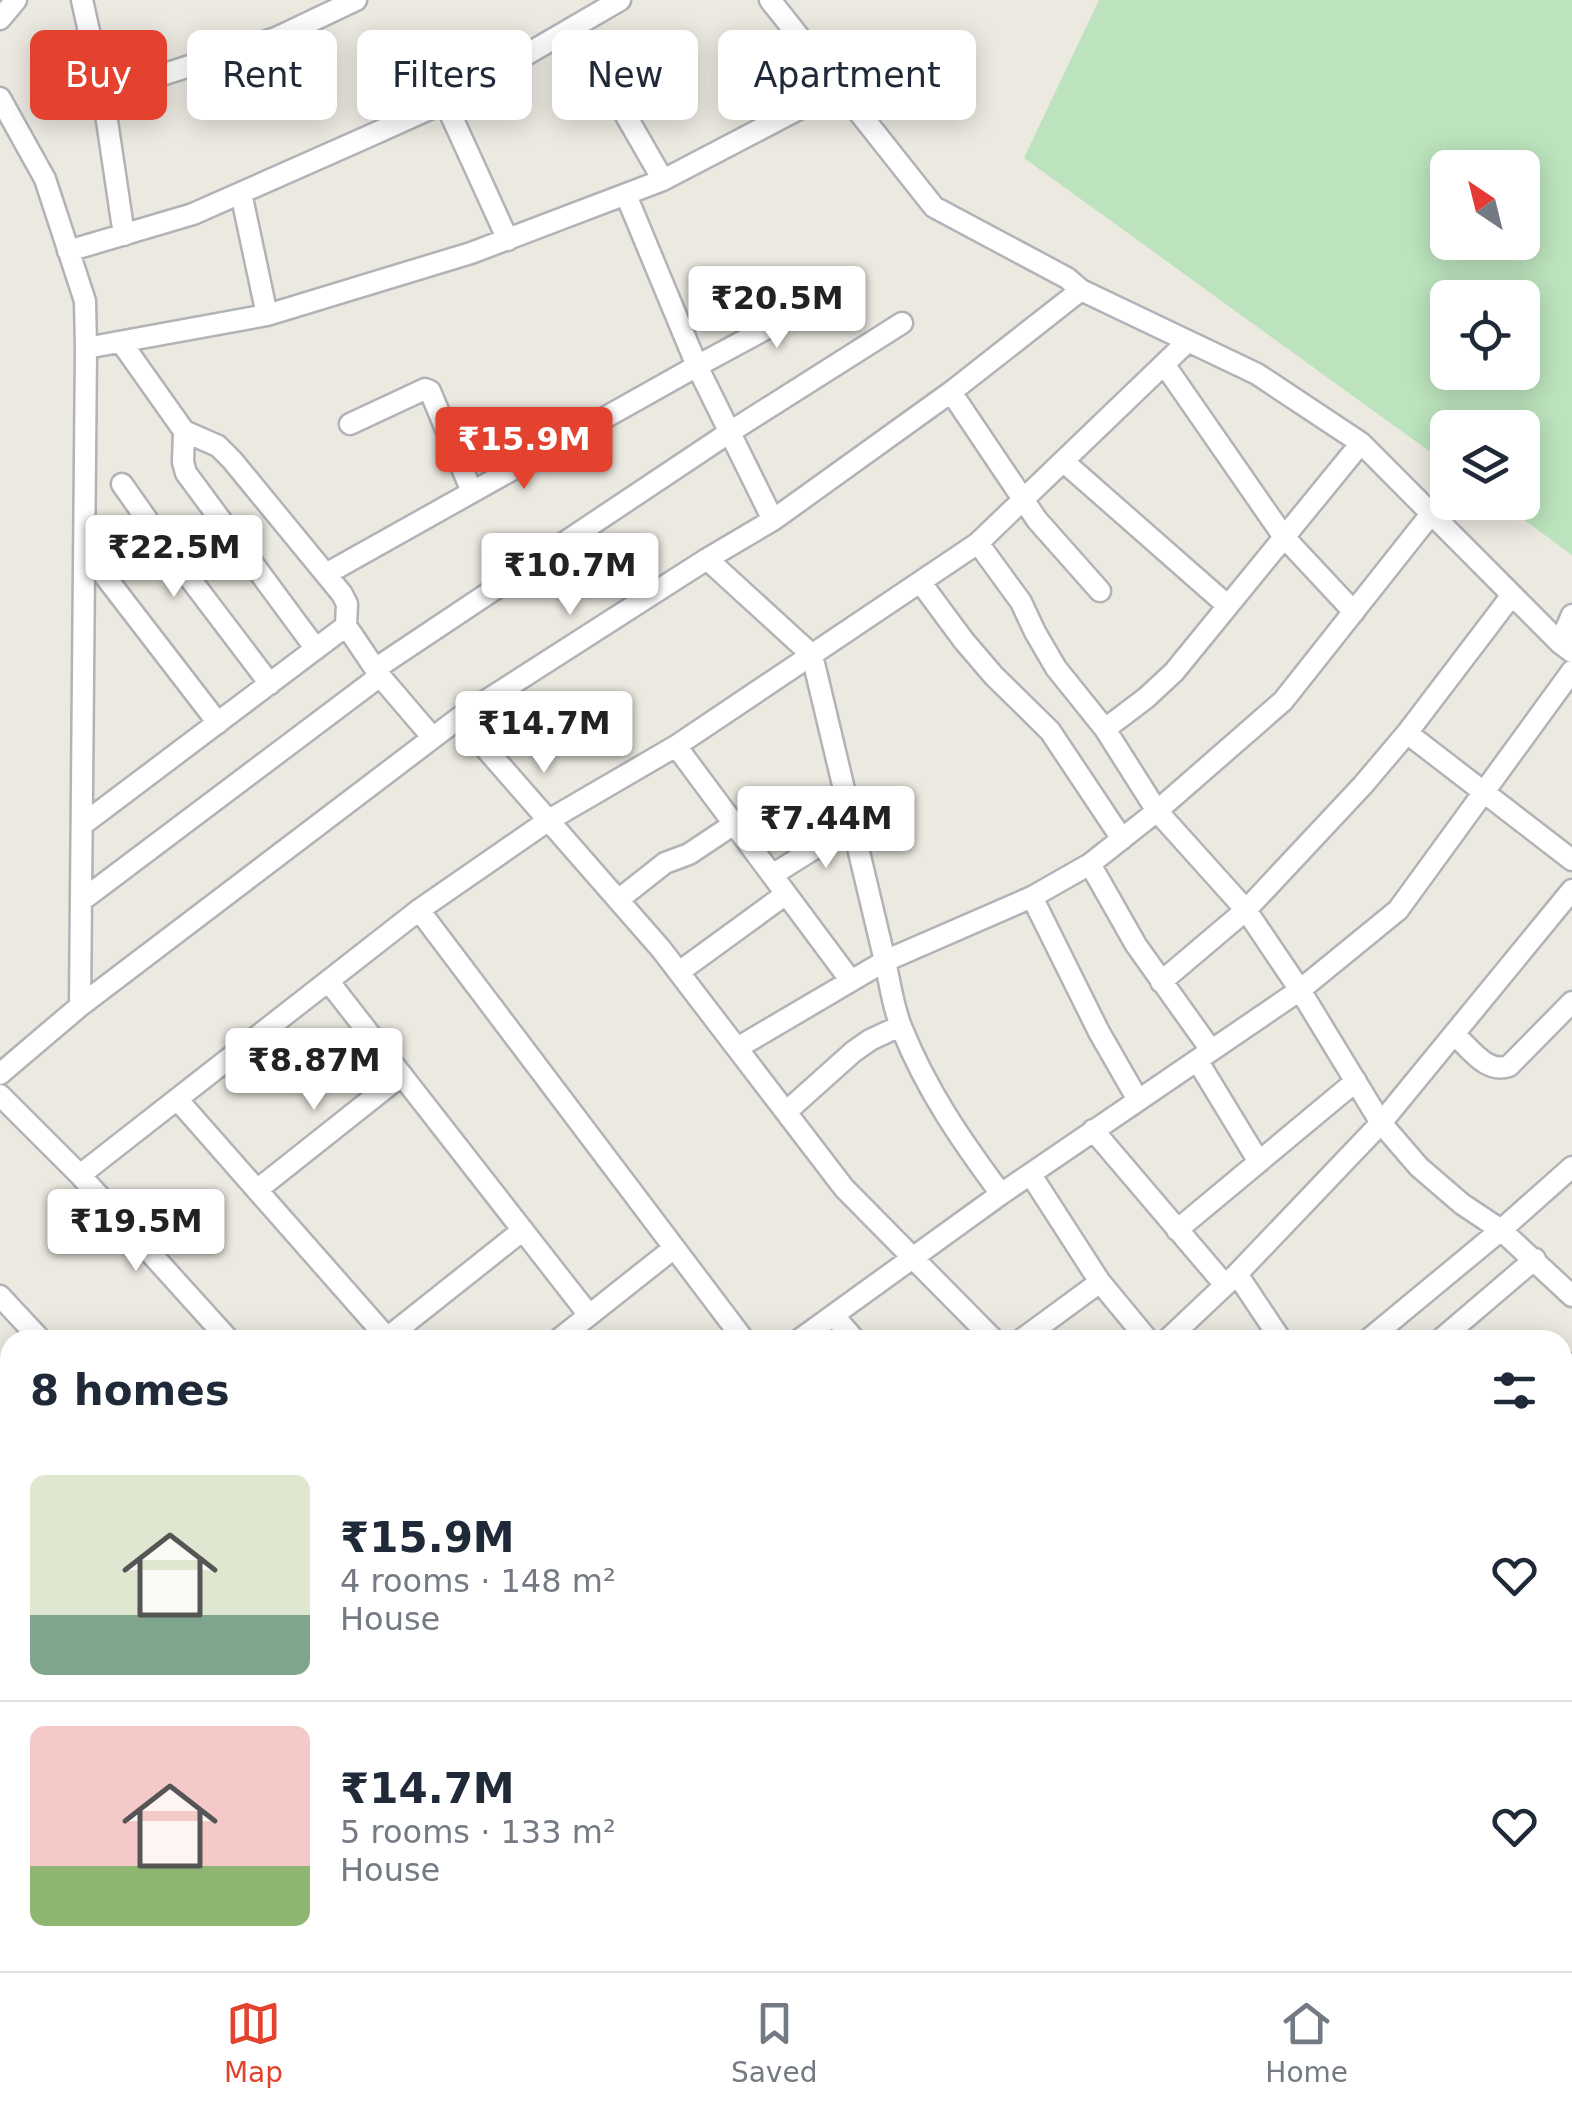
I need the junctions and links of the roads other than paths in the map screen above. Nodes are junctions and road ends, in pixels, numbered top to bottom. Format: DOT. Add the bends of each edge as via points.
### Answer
graph roads {
  1 [pos="16,0"];
  2 [pos="356,0"];
  3 [pos="620,0"];
  4 [pos="770,0"];
  5 [pos="88,2"];
  6 [pos="0,19"];
  7 [pos="575,27"];
  8 [pos="92,30"];
  9 [pos="794,30"];
  10 [pos="532,52"];
  11 [pos="167,73"];
  12 [pos="0,98"];
  13 [pos="106,120"];
  14 [pos="405,120"];
  15 [pos="453,120"];
  16 [pos="778,120"];
  17 [pos="866,120"];
  18 [pos="664,180"];
  19 [pos="241,193"];
  20 [pos="626,195"];
  21 [pos="124,234"];
  22 [pos="508,240"];
  23 [pos="68,251"];
  24 [pos="1081,290"];
  25 [pos="832,293"];
  26 [pos="267,316"];
  27 [pos="902,323"];
  28 [pos="121,342"];
  29 [pos="1187,342"];
  30 [pos="86,348"];
  31 [pos="1164,364"];
  32 [pos="697,366"];
  33 [pos="951,392"];
  34 [pos="350,424"];
  35 [pos="184,430"];
  36 [pos="730,432"];
  37 [pos="1361,443"];
  38 [pos="1063,461"];
  39 [pos="122,484"];
  40 [pos="472,492"];
  41 [pos="1024,498"];
  42 [pos="1430,513"];
  43 [pos="1430,515"];
  44 [pos="773,520"];
  45 [pos="1437,520"];
  46 [pos="1284,538"];
  47 [pos="978,543"];
  48 [pos="84,549"];
  49 [pos="707,559"];
  50 [pos="326,574"];
  51 [pos="920,583"];
  52 [pos="1100,591"];
  53 [pos="1512,595"];
  54 [pos="1228,606"];
  55 [pos="1354,612"];
  56 [pos="1572,615"];
  57 [pos="346,626"];
  58 [pos="316,648"];
  59 [pos="1566,648"];
  60 [pos="812,655"];
  61 [pos="1572,671"];
  62 [pos="378,672"];
  63 [pos="270,684"];
  64 [pos="460,718"];
  65 [pos="218,723"];
  66 [pos="1105,729"];
  67 [pos="1407,733"];
  68 [pos="433,738"];
  69 [pos="676,746"];
  70 [pos="1484,792"];
  71 [pos="1158,811"];
  72 [pos="549,820"];
  73 [pos="82,824"];
  74 [pos="734,824"];
  75 [pos="852,824"];
  76 [pos="1122,839"];
  77 [pos="1572,860"];
  78 [pos="1090,864"];
  79 [pos="772,875"];
  80 [pos="1572,890"];
  81 [pos="786,894"];
  82 [pos="1032,897"];
  83 [pos="81,900"];
  84 [pos="618,900"];
  85 [pos="419,910"];
  86 [pos="1246,910"];
  87 [pos="884,961"];
  88 [pos="679,972"];
  89 [pos="851,981"];
  90 [pos="329,982"];
  91 [pos="1162,982"];
  92 [pos="1300,990"];
  93 [pos="1572,1002"];
  94 [pos="80,1006"];
  95 [pos="900,1026"];
  96 [pos="1454,1034"];
  97 [pos="737,1048"];
  98 [pos="1204,1055"];
  99 [pos="0,1074"];
  100 [pos="402,1075"];
  101 [pos="1356,1081"];
  102 [pos="0,1095"];
  103 [pos="177,1099"];
  104 [pos="1138,1100"];
  105 [pos="786,1112"];
  106 [pos="1381,1123"];
  107 [pos="1093,1130"];
  108 [pos="1260,1162"];
  109 [pos="1572,1167"];
  110 [pos="80,1175"];
  111 [pos="1031,1175"];
  112 [pos="257,1190"];
  113 [pos="1001,1194"];
  114 [pos="523,1230"];
  115 [pos="1177,1230"];
  116 [pos="1502,1230"];
  117 [pos="674,1248"];
  118 [pos="913,1258"];
  119 [pos="1534,1259"];
  120 [pos="1231,1279"];
  121 [pos="1100,1282"];
  122 [pos="0,1296"];
  123 [pos="1572,1296"];
  124 [pos="589,1315"];
  125 [pos="834,1316"];
  126 [pos="32,1330"];
  127 [pos="220,1330"];
  128 [pos="380,1330"];
  129 [pos="399,1330"];
  130 [pos="570,1330"];
  131 [pos="736,1330"];
  132 [pos="814,1330"];
  133 [pos="846,1330"];
  134 [pos="984,1330"];
  135 [pos="1035,1330"];
  136 [pos="1140,1330"];
  137 [pos="1177,1330"];
  138 [pos="1272,1330"];
  139 [pos="1380,1330"];
  140 [pos="1452,1330"];
  1 -- 6 [label="street"];
  2 -- 11 [label="street" via="276,38"];
  3 -- 7 [label="street"];
  4 -- 9 [label="street"];
  5 -- 8 [label="street"];
  7 -- 10 [label="street"];
  7 -- 18 [label="street"];
  12 -- 23 [label="street" via="45,179"];
  13 -- 21 [label="street"];
  14 -- 19 [label="street"];
  15 -- 22 [label="street"];
  16 -- 18 [label="street"];
  17 -- 24 [label="street" via="934,207"];
  18 -- 20 [label="street"];
  19 -- 21 [label="street"];
  19 -- 26 [label="street"];
  20 -- 22 [label="street"];
  20 -- 32 [label="street"];
  21 -- 23 [label="street"];
  22 -- 26 [label="street"];
  23 -- 30 [label="street" via="84,301"];
  24 -- 29 [label="street"];
  24 -- 33 [label="street"];
  25 -- 32 [label="street"];
  26 -- 28 [label="street"];
  27 -- 36 [label="street"];
  28 -- 30 [label="street"];
  28 -- 35 [label="street"];
  29 -- 31 [label="street"];
  29 -- 37 [label="street" via="1257,374"];
  30 -- 48 [label="street"];
  31 -- 38 [label="street"];
  31 -- 46 [label="street"];
  32 -- 36 [label="street"];
  32 -- 40 [label="street"];
  33 -- 41 [label="street"];
  33 -- 44 [label="street"];
  34 -- 40 [label="street" via="425,388"];
  35 -- 50 [label="street" via="232,460"];
  35 -- 58 [label="street" via="186,472"];
  36 -- 44 [label="street"];
  36 -- 62 [label="street"];
  37 -- 42 [label="street"];
  37 -- 46 [label="street"];
  38 -- 41 [label="street"];
  38 -- 54 [label="street"];
  39 -- 63 [label="street"];
  40 -- 50 [label="street"];
  41 -- 47 [label="street"];
  41 -- 52 [label="street"];
  43 -- 55 [label="street"];
  44 -- 49 [label="street"];
  45 -- 53 [label="street"];
  46 -- 54 [label="street"];
  46 -- 55 [label="street"];
  47 -- 51 [label="street"];
  47 -- 66 [label="street" via="1021,602 1056,668"];
  48 -- 65 [label="street"];
  48 -- 73 [label="street"];
  49 -- 60 [label="street"];
  49 -- 64 [label="street"];
  50 -- 57 [label="street" via="347,604"];
  51 -- 60 [label="street"];
  51 -- 76 [label="street" via="994,676 1050,731"];
  53 -- 59 [label="street"];
  53 -- 67 [label="street"];
  54 -- 66 [label="street" via="1174,672"];
  55 -- 71 [label="street" via="1283,701"];
  56 -- 59 [label="street"];
  57 -- 58 [label="street"];
  57 -- 62 [label="street"];
  58 -- 63 [label="street"];
  60 -- 69 [label="street"];
  60 -- 75 [label="street"];
  61 -- 70 [label="street"];
  62 -- 68 [label="street"];
  62 -- 83 [label="street"];
  63 -- 65 [label="street"];
  64 -- 68 [label="street"];
  64 -- 72 [label="street"];
  65 -- 73 [label="street"];
  66 -- 71 [label="street"];
  67 -- 70 [label="street"];
  67 -- 86 [label="street"];
  68 -- 94 [label="street"];
  69 -- 72 [label="street"];
  69 -- 74 [label="street"];
  70 -- 77 [label="street"];
  70 -- 92 [label="street" via="1398,910"];
  71 -- 76 [label="street"];
  71 -- 86 [label="street"];
  72 -- 84 [label="street"];
  72 -- 85 [label="street"];
  73 -- 83 [label="street"];
  74 -- 79 [label="street"];
  74 -- 84 [label="street" via="665,863"];
  75 -- 79 [label="street"];
  75 -- 87 [label="street"];
  76 -- 78 [label="street"];
  78 -- 82 [label="street"];
  78 -- 91 [label="street"];
  79 -- 81 [label="street"];
  80 -- 96 [label="street"];
  81 -- 88 [label="street"];
  81 -- 89 [label="street"];
  82 -- 87 [label="street"];
  82 -- 104 [label="street"];
  83 -- 94 [label="street"];
  84 -- 88 [label="street"];
  85 -- 90 [label="street"];
  85 -- 117 [label="street"];
  86 -- 91 [label="street"];
  86 -- 92 [label="street"];
  87 -- 89 [label="street"];
  87 -- 95 [label="street"];
  88 -- 97 [label="street"];
  89 -- 97 [label="street"];
  90 -- 100 [label="street"];
  90 -- 103 [label="street"];
  91 -- 98 [label="street"];
  92 -- 98 [label="street"];
  92 -- 101 [label="street"];
  93 -- 96 [label="street" via="1500,1069 1490,1068"];
  94 -- 99 [label="street"];
  95 -- 105 [label="street" via="854,1052"];
  95 -- 113 [label="street" via="955,1132"];
  96 -- 106 [label="street"];
  97 -- 105 [label="street"];
  98 -- 104 [label="street"];
  98 -- 108 [label="street"];
  100 -- 112 [label="street"];
  100 -- 114 [label="street"];
  101 -- 106 [label="street"];
  101 -- 108 [label="street"];
  102 -- 110 [label="street"];
  103 -- 110 [label="street"];
  103 -- 112 [label="street"];
  104 -- 107 [label="street"];
  105 -- 118 [label="street" via="844,1188"];
  106 -- 116 [label="street" via="1420,1167"];
  106 -- 120 [label="street"];
  107 -- 111 [label="street"];
  107 -- 115 [label="street"];
  108 -- 115 [label="street"];
  109 -- 116 [label="street"];
  110 -- 127 [label="street"];
  111 -- 113 [label="street"];
  111 -- 121 [label="street"];
  112 -- 128 [label="street"];
  113 -- 118 [label="street"];
  114 -- 124 [label="street"];
  114 -- 129 [label="street"];
  115 -- 120 [label="street"];
  116 -- 119 [label="street"];
  116 -- 139 [label="street"];
  117 -- 124 [label="street"];
  117 -- 131 [label="street"];
  118 -- 125 [label="street"];
  118 -- 134 [label="street"];
  119 -- 123 [label="street"];
  119 -- 140 [label="street"];
  120 -- 137 [label="street"];
  120 -- 138 [label="street"];
  121 -- 135 [label="street"];
  121 -- 136 [label="street"];
  122 -- 126 [label="street"];
  124 -- 130 [label="street"];
  125 -- 132 [label="street"];
  125 -- 133 [label="street"];
}
